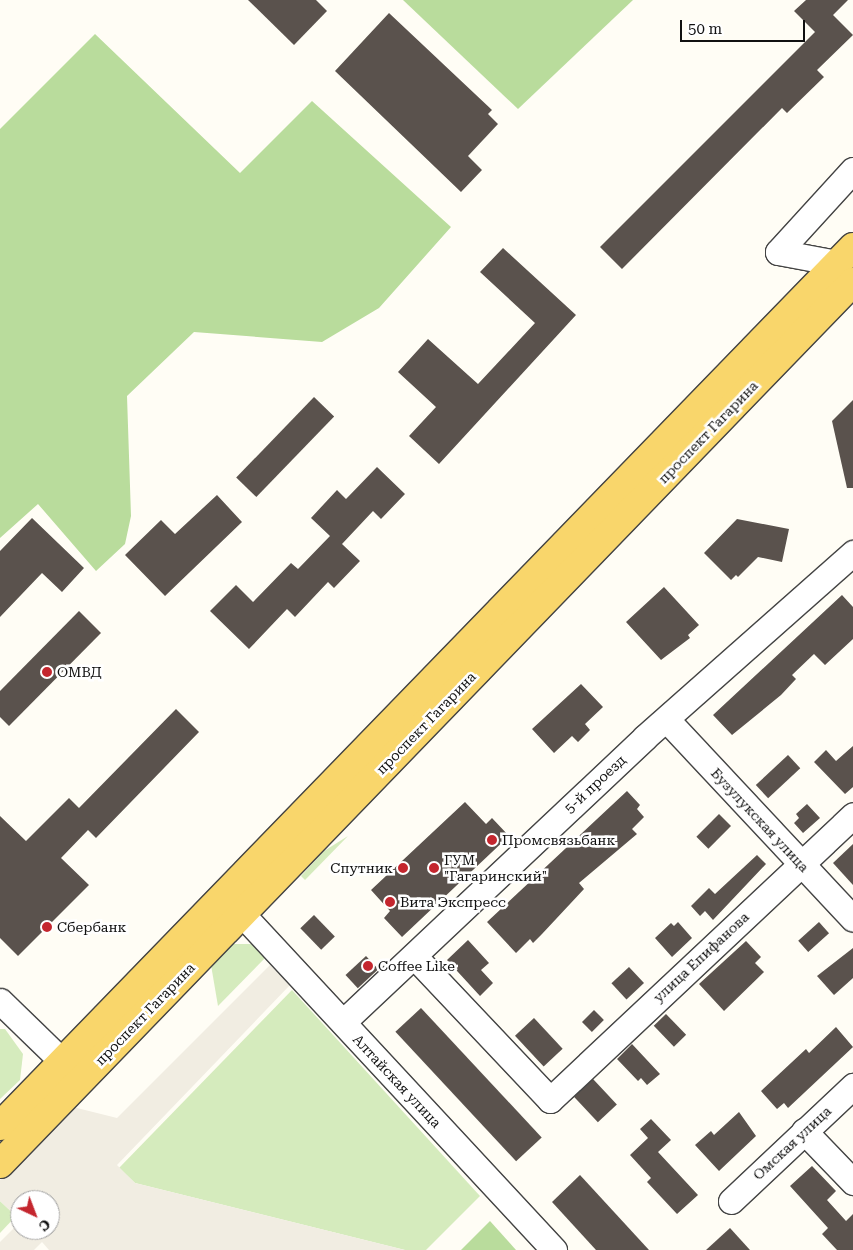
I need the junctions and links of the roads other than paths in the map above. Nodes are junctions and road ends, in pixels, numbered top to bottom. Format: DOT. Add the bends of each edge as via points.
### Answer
graph roads {
  1 [pos="853,170"];
  2 [pos="848,264"];
  3 [pos="853,553"];
  4 [pos="667,720"];
  5 [pos="853,815"];
  6 [pos="800,864"];
  7 [pos="232,905"];
  8 [pos="853,919"];
  9 [pos="414,956"];
  10 [pos="0,1001"];
  11 [pos="343,1022"];
  12 [pos="72,1071"];
  13 [pos="853,1086"];
  14 [pos="0,1126"];
  15 [pos="804,1131"];
  16 [pos="0,1164"];
  17 [pos="853,1182"];
  18 [pos="731,1201"];
  19 [pos="554,1250"];
  1 -- 2 [label="street" via="778,252"];
  2 -- 7 [label="main road, проспект Гагарина"];
  3 -- 4 [label="street, 5-й проезд"];
  4 -- 6 [label="street, Бузулукская улица"];
  4 -- 9 [label="street, 5-й проезд" via="645,737"];
  5 -- 6 [label="street, улица Епифанова"];
  6 -- 8 [label="street, Бузулукская улица"];
  6 -- 9 [label="street, улица Епифанова" via="550,1100"];
  7 -- 11 [label="street, Алтайская улица"];
  7 -- 12 [label="main road, проспект Гагарина"];
  9 -- 11 [label="street, 5-й проезд"];
  10 -- 12 [label="street"];
  11 -- 19 [label="street, Алтайская улица"];
  12 -- 14 [label="main road, проспект Гагарина"];
  12 -- 16 [label="main road, проспект Гагарина"];
  13 -- 15 [label="street, Омская улица"];
  15 -- 17 [label="street"];
  15 -- 18 [label="street, Омская улица"];
}
